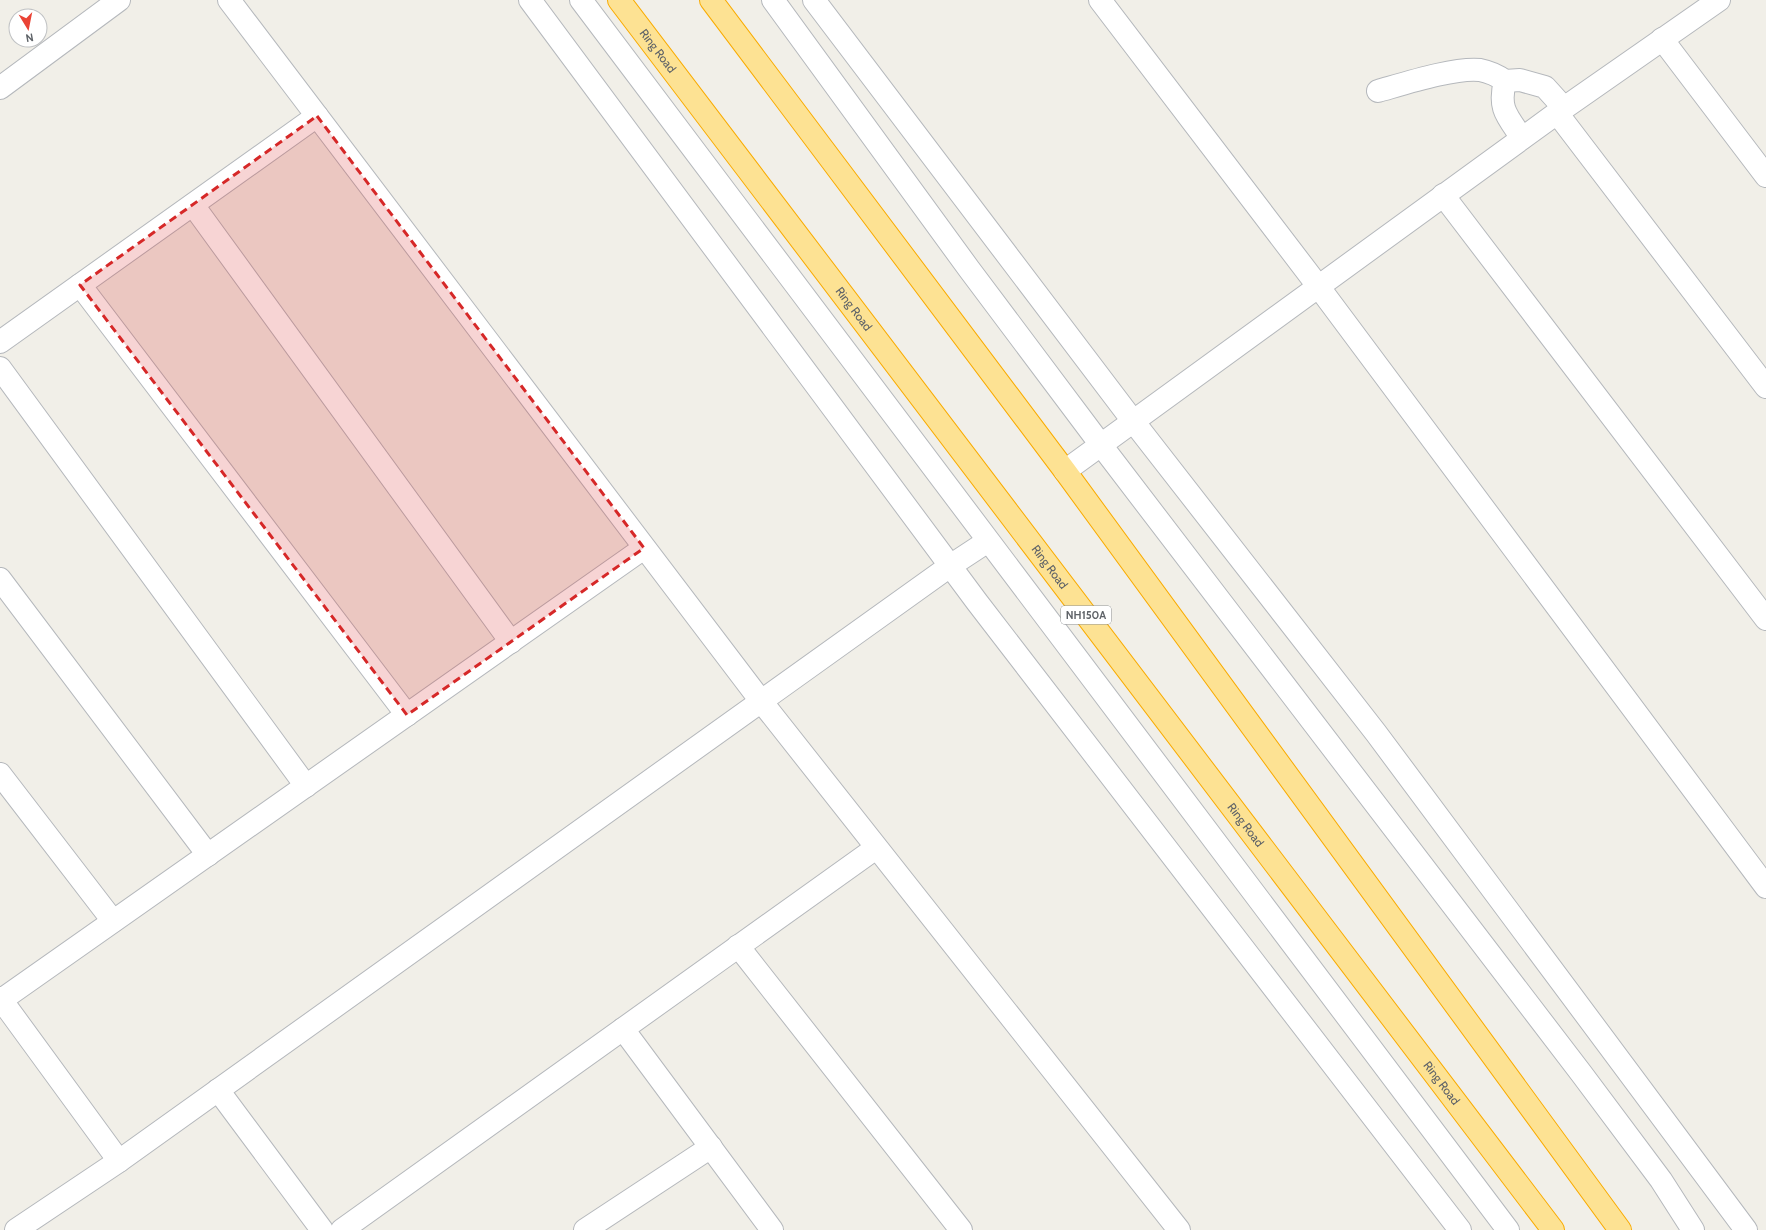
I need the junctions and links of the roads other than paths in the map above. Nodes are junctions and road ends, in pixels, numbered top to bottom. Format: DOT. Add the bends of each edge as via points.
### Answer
graph roads {
  1 [pos="120,0"];
  2 [pos="229,0"];
  3 [pos="530,0"];
  4 [pos="581,0"];
  5 [pos="619,0"];
  6 [pos="711,0"];
  7 [pos="773,0"];
  8 [pos="814,0"];
  9 [pos="1100,0"];
  10 [pos="1719,0"];
  11 [pos="1662,39"];
  12 [pos="1505,81"];
  13 [pos="0,88"];
  14 [pos="1378,91"];
  15 [pos="1560,110"];
  16 [pos="317,116"];
  17 [pos="1522,138"];
  18 [pos="1766,176"];
  19 [pos="1443,196"];
  20 [pos="193,205"];
  21 [pos="80,285"];
  22 [pos="1318,286"];
  23 [pos="0,342"];
  24 [pos="0,368"];
  25 [pos="1766,387"];
  26 [pos="1133,421"];
  27 [pos="1101,445"];
  28 [pos="1065,471"];
  29 [pos="988,541"];
  30 [pos="644,548"];
  31 [pos="950,566"];
  32 [pos="0,579"];
  33 [pos="1766,619"];
  34 [pos="511,642"];
  35 [pos="761,701"];
  36 [pos="407,715"];
  37 [pos="0,774"];
  38 [pos="306,786"];
  39 [pos="876,848"];
  40 [pos="208,855"];
  41 [pos="1766,887"];
  42 [pos="113,922"];
  43 [pos="738,946"];
  44 [pos="0,1000"];
  45 [pos="623,1029"];
  46 [pos="218,1090"];
  47 [pos="711,1147"];
  48 [pos="119,1161"];
  49 [pos="16,1230"];
  50 [pos="322,1230"];
  51 [pos="342,1230"];
  52 [pos="585,1230"];
  53 [pos="772,1230"];
  54 [pos="961,1230"];
  55 [pos="1179,1230"];
  56 [pos="1460,1230"];
  57 [pos="1508,1230"];
  58 [pos="1553,1230"];
  59 [pos="1620,1230"];
  60 [pos="1693,1230"];
  61 [pos="1746,1230"];
  1 -- 13 [label="street"];
  2 -- 16 [label="street"];
  3 -- 31 [label="street"];
  4 -- 29 [label="street"];
  5 -- 58 [label="highway, Ring Road / NH150A"];
  6 -- 28 [label="highway"];
  7 -- 27 [label="street"];
  8 -- 26 [label="street"];
  9 -- 22 [label="street"];
  10 -- 11 [label="street"];
  11 -- 15 [label="street"];
  11 -- 18 [label="street"];
  12 -- 14 [label="street" via="1494,74 1478,70 1454,72"];
  12 -- 15 [label="street" via="1520,80 1545,87"];
  12 -- 17 [label="street" via="1501,98 1507,116"];
  15 -- 17 [label="street"];
  15 -- 25 [label="street"];
  16 -- 20 [label="street"];
  16 -- 30 [label="street"];
  17 -- 19 [label="street"];
  19 -- 22 [label="street"];
  19 -- 33 [label="street"];
  20 -- 21 [label="street"];
  20 -- 34 [label="street"];
  21 -- 23 [label="street"];
  21 -- 36 [label="street"];
  22 -- 26 [label="street"];
  22 -- 41 [label="street"];
  24 -- 38 [label="street"];
  26 -- 27 [label="street"];
  26 -- 61 [label="street" via="1376,733"];
  27 -- 28 [label="street"];
  27 -- 60 [label="street" via="1581,1073 1661,1180"];
  28 -- 59 [label="highway"];
  29 -- 31 [label="street"];
  29 -- 57 [label="street"];
  30 -- 34 [label="street"];
  30 -- 35 [label="street"];
  31 -- 35 [label="street"];
  31 -- 56 [label="street"];
  32 -- 40 [label="street"];
  34 -- 36 [label="street"];
  35 -- 39 [label="street"];
  35 -- 46 [label="street"];
  36 -- 38 [label="street"];
  37 -- 42 [label="street"];
  38 -- 40 [label="street"];
  39 -- 43 [label="street"];
  39 -- 55 [label="street"];
  40 -- 42 [label="street"];
  42 -- 44 [label="street"];
  43 -- 45 [label="street"];
  43 -- 54 [label="street"];
  44 -- 48 [label="street"];
  45 -- 47 [label="street"];
  45 -- 51 [label="street"];
  46 -- 48 [label="street"];
  46 -- 50 [label="street"];
  47 -- 52 [label="street"];
  47 -- 53 [label="street"];
  48 -- 49 [label="street"];
}
